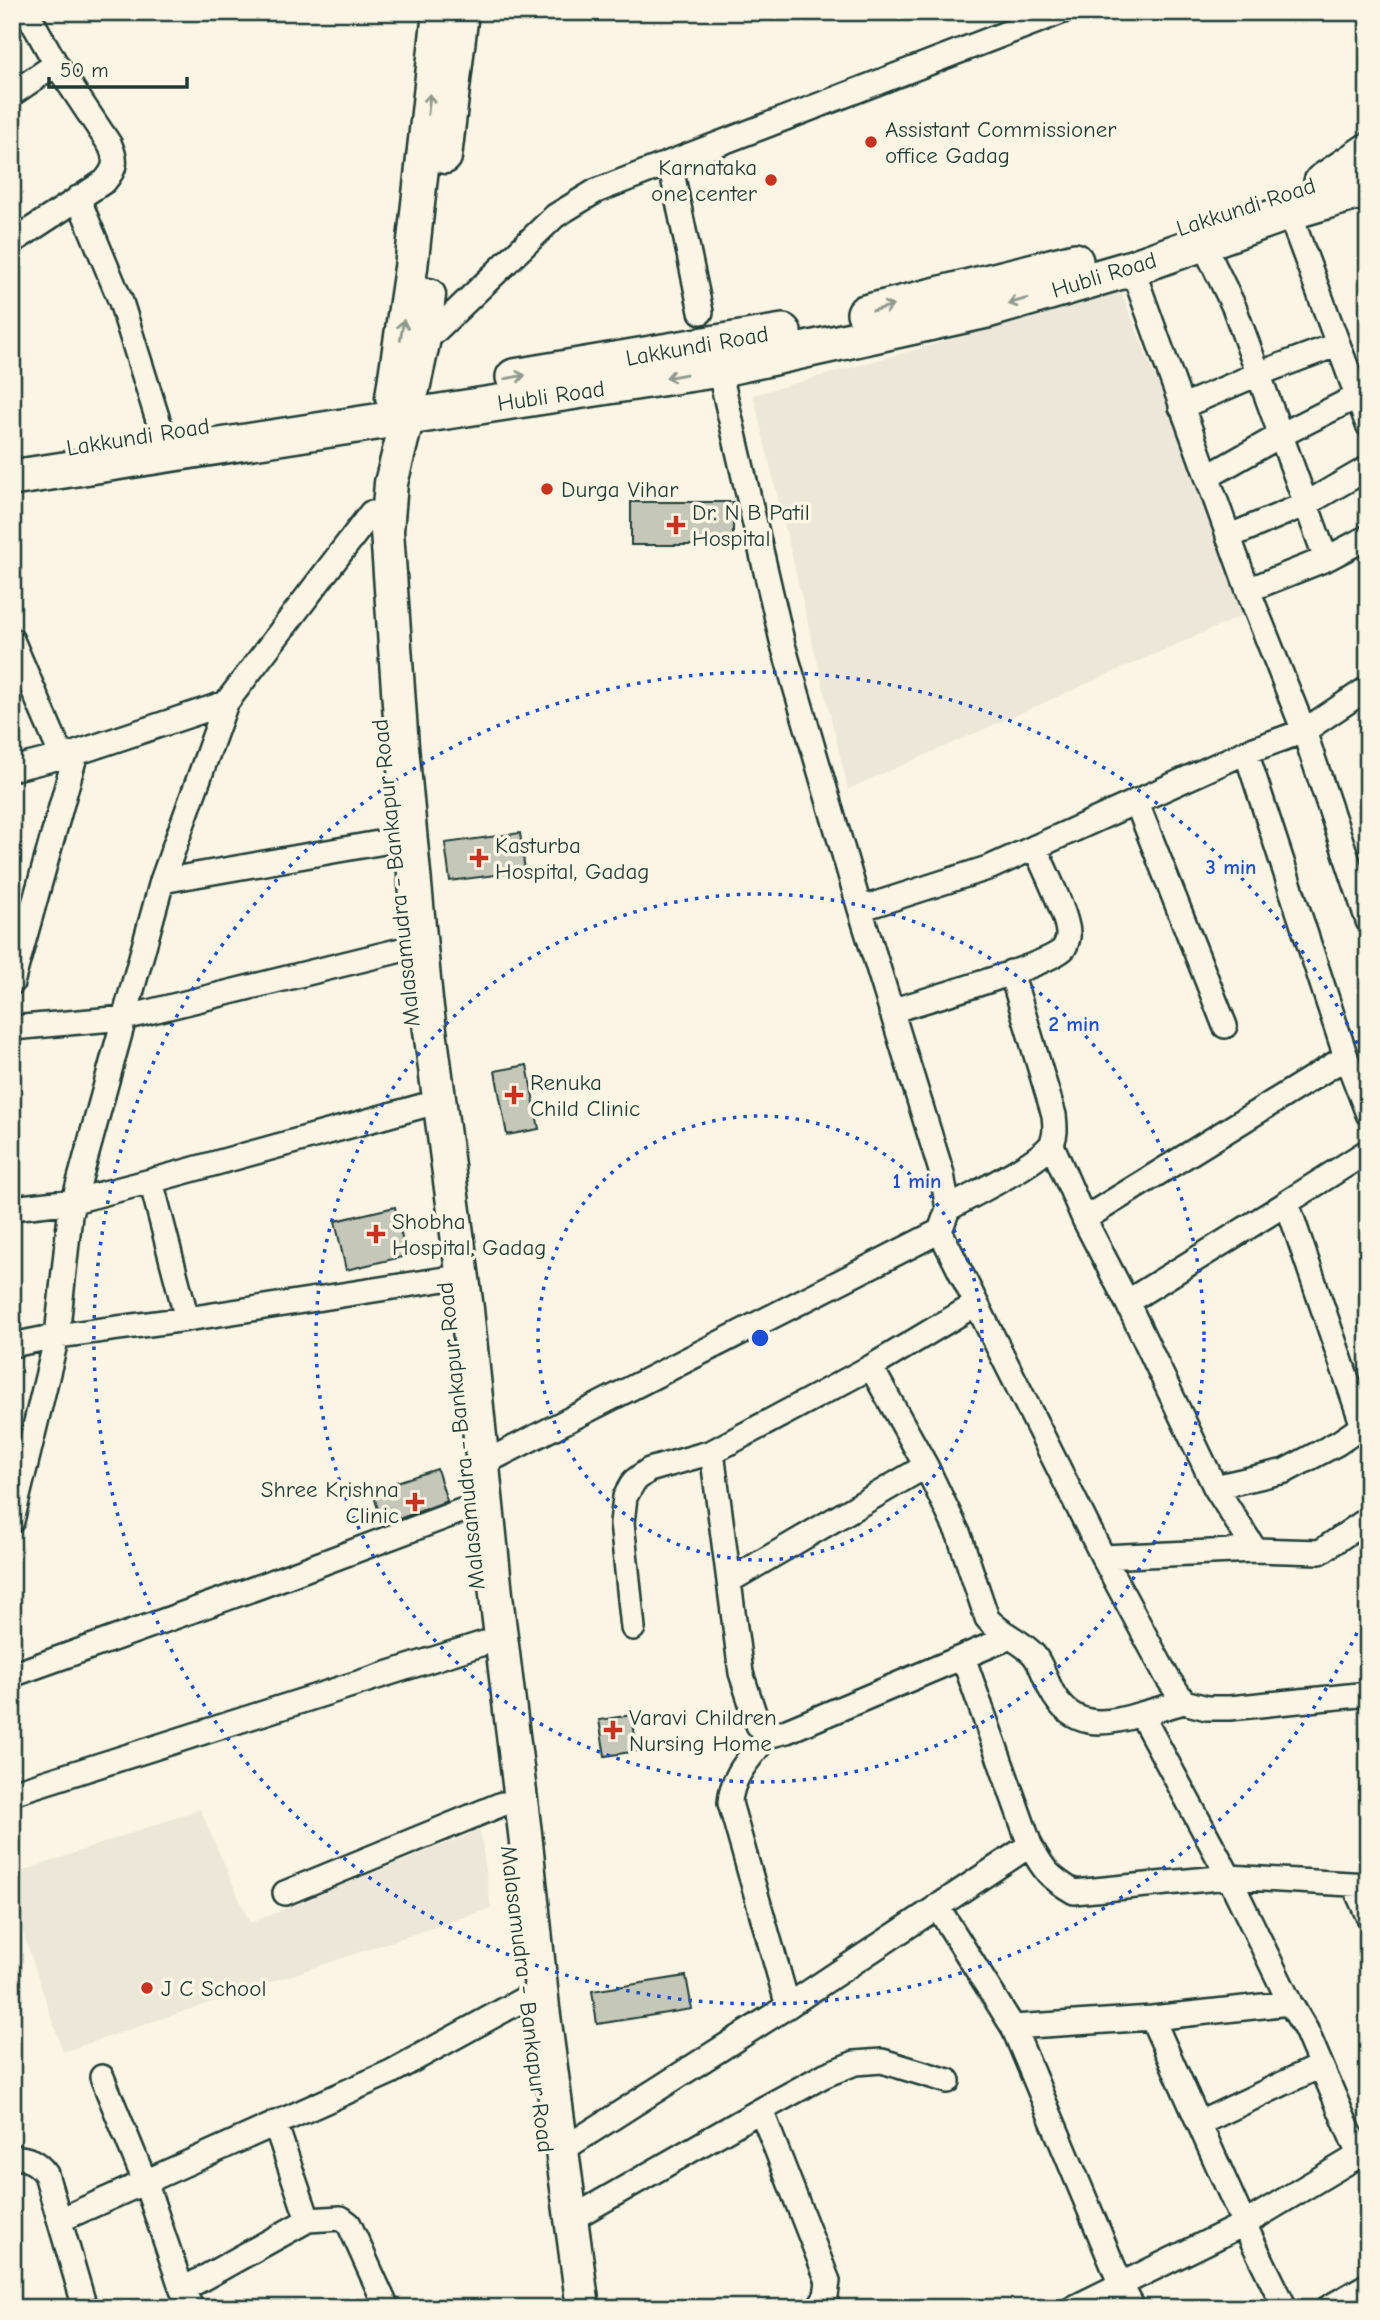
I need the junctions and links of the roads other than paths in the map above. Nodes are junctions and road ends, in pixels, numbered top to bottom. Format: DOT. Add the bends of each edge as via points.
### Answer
graph roads {
  1 [pos="27,12"];
  2 [pos="439,12"];
  3 [pos="462,12"];
  4 [pos="1061,12"];
  5 [pos="56,64"];
  6 [pos="12,94"];
  7 [pos="1368,151"];
  8 [pos="670,163"];
  9 [pos="1322,182"];
  10 [pos="1367,188"];
  11 [pos="78,198"];
  12 [pos="1289,212"];
  13 [pos="1202,241"];
  14 [pos="12,242"];
  15 [pos="1132,268"];
  16 [pos="702,312"];
  17 [pos="423,343"];
  18 [pos="1336,345"];
  19 [pos="719,369"];
  20 [pos="1258,374"];
  21 [pos="1362,394"];
  22 [pos="400,407"];
  23 [pos="1181,407"];
  24 [pos="1368,425"];
  25 [pos="162,433"];
  26 [pos="1281,435"];
  27 [pos="12,456"];
  28 [pos="1368,468"];
  29 [pos="1207,477"];
  30 [pos="12,478"];
  31 [pos="1306,504"];
  32 [pos="370,513"];
  33 [pos="1228,537"];
  34 [pos="1368,537"];
  35 [pos="1326,558"];
  36 [pos="1248,590"];
  37 [pos="14,650"];
  38 [pos="1368,688"];
  39 [pos="226,703"];
  40 [pos="1304,731"];
  41 [pos="1246,752"];
  42 [pos="69,755"];
  43 [pos="12,769"];
  44 [pos="1136,801"];
  45 [pos="390,841"];
  46 [pos="1035,847"];
  47 [pos="162,881"];
  48 [pos="35,892"];
  49 [pos="12,900"];
  50 [pos="860,909"];
  51 [pos="1368,921"];
  52 [pos="401,950"];
  53 [pos="1011,972"];
  54 [pos="12,983"];
  55 [pos="891,1011"];
  56 [pos="124,1018"];
  57 [pos="1225,1026"];
  58 [pos="12,1028"];
  59 [pos="1346,1057"];
  60 [pos="422,1106"];
  61 [pos="1367,1112"];
  62 [pos="1052,1144"];
  63 [pos="1368,1151"];
  64 [pos="151,1181"];
  65 [pos="74,1201"];
  66 [pos="1286,1203"];
  67 [pos="12,1208"];
  68 [pos="948,1209"];
  69 [pos="1084,1219"];
  70 [pos="940,1231"];
  71 [pos="445,1279"];
  72 [pos="1127,1301"];
  73 [pos="976,1304"];
  74 [pos="187,1319"];
  75 [pos="57,1336"];
  76 [pos="12,1345"];
  77 [pos="871,1367"];
  78 [pos="1366,1425"];
  79 [pos="712,1452"];
  80 [pos="21,1453"];
  81 [pos="482,1464"];
  82 [pos="926,1466"];
  83 [pos="1215,1487"];
  84 [pos="469,1508"];
  85 [pos="1368,1520"];
  86 [pos="12,1521"];
  87 [pos="1255,1550"];
  88 [pos="1103,1558"];
  89 [pos="729,1581"];
  90 [pos="633,1628"];
  91 [pos="1010,1637"];
  92 [pos="484,1643"];
  93 [pos="963,1657"];
  94 [pos="12,1675"];
  95 [pos="1368,1695"];
  96 [pos="1184,1702"];
  97 [pos="1141,1714"];
  98 [pos="767,1736"];
  99 [pos="12,1793"];
  100 [pos="502,1804"];
  101 [pos="1030,1845"];
  102 [pos="1228,1877"];
  103 [pos="1361,1885"];
  104 [pos="285,1893"];
  105 [pos="937,1906"];
  106 [pos="1368,1916"];
  107 [pos="524,1999"];
  108 [pos="1290,2003"];
  109 [pos="788,2006"];
  110 [pos="1152,2018"];
  111 [pos="1013,2027"];
  112 [pos="1320,2066"];
  113 [pos="102,2077"];
  114 [pos="948,2081"];
  115 [pos="761,2110"];
  116 [pos="275,2123"];
  117 [pos="1200,2123"];
  118 [pos="562,2150"];
  119 [pos="1363,2152"];
  120 [pos="12,2157"];
  121 [pos="146,2184"];
  122 [pos="571,2219"];
  123 [pos="60,2220"];
  124 [pos="308,2220"];
  125 [pos="1244,2224"];
  126 [pos="1121,2285"];
  127 [pos="1368,2285"];
  128 [pos="187,2299"];
  129 [pos="386,2307"];
  130 [pos="85,2308"];
  131 [pos="566,2308"];
  132 [pos="583,2308"];
  133 [pos="818,2308"];
  134 [pos="1073,2308"];
  135 [pos="1133,2308"];
  136 [pos="1285,2308"];
  137 [pos="1328,2308"];
  1 -- 5 [label="street"];
  22 -- 2 [label="main road, one-way"];
  3 -- 17 [label="main road"];
  4 -- 8 [label="street"];
  5 -- 6 [label="street"];
  5 -- 11 [label="street" via="116,159 114,170 104,181"];
  7 -- 9 [label="main road"];
  8 -- 16 [label="street"];
  8 -- 17 [label="street" via="596,191 555,216"];
  9 -- 10 [label="main road, Lakkundi Road"];
  22 -- 9 [label="main road, Lakkundi Road, one-way" via="794,330 1125,248"];
  10 -- 12 [label="main road, Hubli Road"];
  11 -- 14 [label="street"];
  11 -- 25 [label="street" via="121,302"];
  12 -- 13 [label="main road, Hubli Road"];
  12 -- 18 [label="street"];
  13 -- 15 [label="main road, Hubli Road"];
  13 -- 20 [label="street" via="1234,307"];
  15 -- 19 [label="main road, Hubli Road, one-way" via="987,310"];
  15 -- 23 [label="street"];
  17 -- 22 [label="main road"];
  18 -- 20 [label="street"];
  18 -- 21 [label="street"];
  19 -- 22 [label="main road, Hubli Road, one-way"];
  19 -- 50 [label="street" via="783,646"];
  20 -- 23 [label="street"];
  20 -- 26 [label="street"];
  21 -- 24 [label="street"];
  21 -- 26 [label="street"];
  22 -- 25 [label="main road, Lakkundi Road"];
  22 -- 30 [label="main road, Hubli Road"];
  22 -- 32 [label="main road, Malasamudra - Bankapur Road"];
  22 -- 81 [label="main road" via="387,531 402,747 425,1000 467,1309"];
  23 -- 29 [label="street"];
  25 -- 27 [label="main road, Lakkundi Road"];
  26 -- 29 [label="street"];
  26 -- 31 [label="street"];
  28 -- 31 [label="street"];
  29 -- 33 [label="street"];
  31 -- 33 [label="street"];
  31 -- 35 [label="street"];
  32 -- 39 [label="street"];
  32 -- 45 [label="main road, Malasamudra - Bankapur Road" via="371,600"];
  33 -- 36 [label="street"];
  34 -- 35 [label="street"];
  35 -- 36 [label="street"];
  36 -- 40 [label="street"];
  37 -- 42 [label="street"];
  38 -- 40 [label="street"];
  39 -- 42 [label="street"];
  39 -- 47 [label="street"];
  40 -- 41 [label="street"];
  40 -- 51 [label="street"];
  41 -- 44 [label="street"];
  41 -- 59 [label="street"];
  42 -- 43 [label="street"];
  42 -- 48 [label="street"];
  44 -- 46 [label="street"];
  44 -- 57 [label="street"];
  45 -- 47 [label="street"];
  45 -- 52 [label="main road, Malasamudra - Bankapur Road"];
  46 -- 50 [label="street" via="991,867"];
  46 -- 53 [label="street" via="1069,935 1064,948 1054,955"];
  47 -- 56 [label="street"];
  48 -- 49 [label="street"];
  48 -- 54 [label="street"];
  50 -- 55 [label="street"];
  52 -- 56 [label="street"];
  52 -- 60 [label="main road, Malasamudra - Bankapur Road"];
  53 -- 55 [label="street"];
  53 -- 62 [label="street" via="1054,1115"];
  55 -- 68 [label="street" via="942,1174"];
  56 -- 58 [label="street"];
  56 -- 65 [label="street"];
  59 -- 61 [label="street"];
  59 -- 69 [label="street"];
  60 -- 64 [label="street"];
  60 -- 71 [label="main road, Malasamudra - Bankapur Road"];
  62 -- 68 [label="street" via="1036,1159"];
  62 -- 69 [label="street"];
  63 -- 66 [label="street"];
  64 -- 65 [label="street"];
  64 -- 74 [label="street"];
  65 -- 67 [label="street"];
  65 -- 75 [label="street"];
  66 -- 72 [label="street"];
  66 -- 78 [label="street"];
  68 -- 70 [label="street"];
  69 -- 72 [label="street"];
  70 -- 73 [label="street"];
  70 -- 81 [label="street"];
  71 -- 74 [label="street"];
  71 -- 84 [label="main road, Malasamudra - Bankapur Road"];
  72 -- 83 [label="street"];
  73 -- 77 [label="street"];
  73 -- 88 [label="street"];
  74 -- 75 [label="street"];
  75 -- 76 [label="street"];
  75 -- 80 [label="street"];
  77 -- 79 [label="street"];
  77 -- 82 [label="street"];
  78 -- 83 [label="street" via="1285,1471"];
  79 -- 89 [label="street"];
  79 -- 90 [label="street" via="649,1470 634,1481 625,1497 622,1523"];
  80 -- 86 [label="street"];
  81 -- 118 [label="main road"];
  82 -- 89 [label="street"];
  82 -- 91 [label="street" via="959,1535 986,1618"];
  83 -- 87 [label="street"];
  84 -- 92 [label="main road, Malasamudra - Bankapur Road"];
  84 -- 94 [label="street"];
  85 -- 87 [label="street" via="1320,1552"];
  87 -- 88 [label="street"];
  88 -- 96 [label="street"];
  89 -- 98 [label="street" via="741,1673 758,1725"];
  91 -- 93 [label="street"];
  91 -- 97 [label="street" via="1033,1654 1065,1711 1081,1720 1100,1722"];
  92 -- 99 [label="street"];
  92 -- 100 [label="main road, Malasamudra - Bankapur Road"];
  93 -- 98 [label="street"];
  93 -- 101 [label="street"];
  95 -- 96 [label="street" via="1230,1708"];
  96 -- 97 [label="street"];
  97 -- 102 [label="street"];
  98 -- 109 [label="street" via="735,1778 730,1803"];
  100 -- 104 [label="street"];
  100 -- 107 [label="main road, Malasamudra - Bankapur Road"];
  101 -- 102 [label="street" via="1052,1880 1074,1892"];
  101 -- 105 [label="street"];
  102 -- 103 [label="street"];
  102 -- 108 [label="street"];
  103 -- 106 [label="street"];
  105 -- 109 [label="street"];
  105 -- 111 [label="street"];
  107 -- 116 [label="street" via="391,2072"];
  107 -- 131 [label="main road, Malasamudra - Bankapur Road"];
  108 -- 110 [label="street"];
  108 -- 112 [label="street"];
  109 -- 118 [label="street"];
  110 -- 111 [label="street"];
  110 -- 117 [label="street"];
  111 -- 126 [label="street"];
  112 -- 117 [label="street"];
  112 -- 119 [label="street"];
  113 -- 121 [label="street"];
  114 -- 115 [label="street" via="881,2061 855,2063"];
  115 -- 122 [label="street"];
  115 -- 133 [label="street" via="828,2281 827,2297"];
  116 -- 121 [label="street"];
  116 -- 124 [label="street"];
  117 -- 125 [label="street"];
  118 -- 122 [label="main road"];
  119 -- 125 [label="street"];
  120 -- 123 [label="street" via="38,2164 46,2174"];
  121 -- 123 [label="street"];
  121 -- 128 [label="street"];
  122 -- 132 [label="main road"];
  123 -- 130 [label="street"];
  124 -- 128 [label="street"];
  124 -- 129 [label="street" via="341,2218 349,2224"];
  125 -- 126 [label="street"];
  125 -- 136 [label="street"];
  126 -- 134 [label="street"];
  126 -- 135 [label="street"];
  127 -- 137 [label="street"];
}
